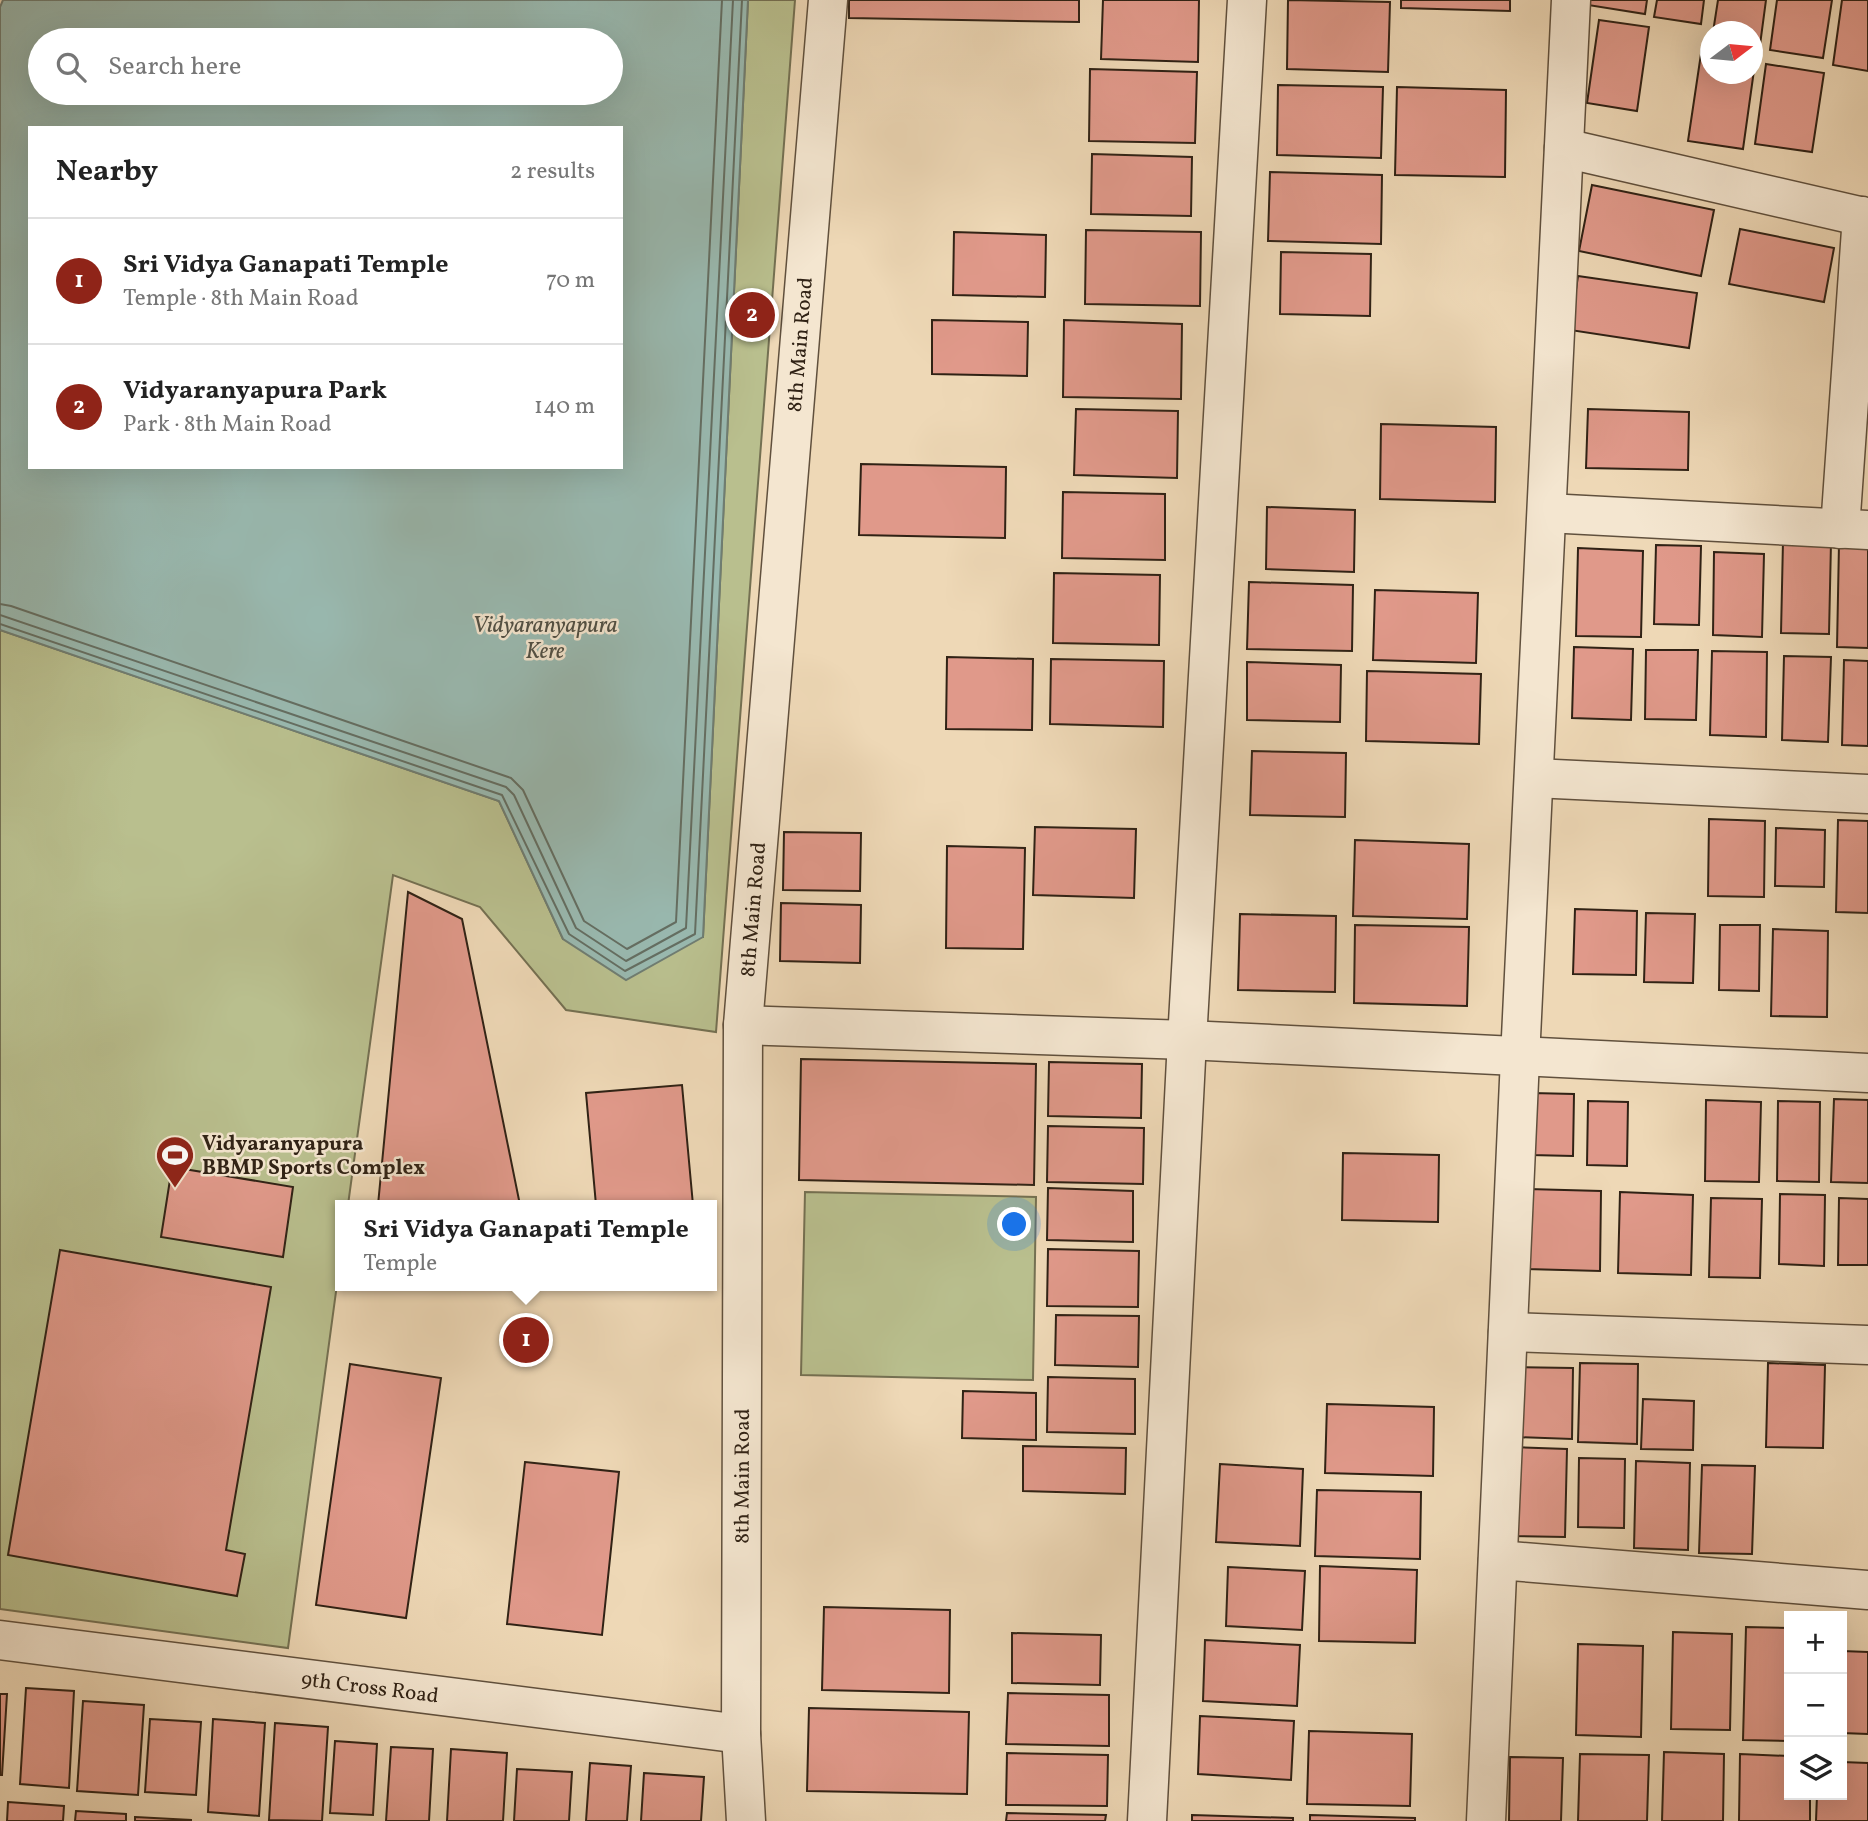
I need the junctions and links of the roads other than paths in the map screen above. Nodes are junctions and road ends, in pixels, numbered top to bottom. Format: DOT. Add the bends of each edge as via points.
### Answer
graph roads {
  1 [pos="828,0"];
  2 [pos="1247,0"];
  3 [pos="1571,0"];
  4 [pos="1564,148"];
  5 [pos="1865,217"];
  6 [pos="1546,513"];
  7 [pos="1854,530"];
  8 [pos="1534,778"];
  9 [pos="1868,794"];
  10 [pos="743,1025"];
  11 [pos="1187,1040"];
  12 [pos="1520,1058"];
  13 [pos="1868,1073"];
  14 [pos="1508,1332"];
  15 [pos="1868,1345"];
  16 [pos="1498,1560"];
  17 [pos="1868,1590"];
  18 [pos="0,1640"];
  19 [pos="741,1734"];
  20 [pos="746,1821"];
  21 [pos="1147,1821"];
  22 [pos="1486,1821"];
  1 -- 10 [label="street, 8th Main Road"];
  2 -- 11 [label="street"];
  3 -- 4 [label="street"];
  4 -- 5 [label="street"];
  4 -- 6 [label="street"];
  5 -- 7 [label="street"];
  6 -- 7 [label="street"];
  6 -- 8 [label="street"];
  8 -- 9 [label="street"];
  8 -- 12 [label="street"];
  10 -- 11 [label="street"];
  10 -- 19 [label="street, 8th Main Road"];
  11 -- 12 [label="street"];
  11 -- 21 [label="street"];
  12 -- 13 [label="street"];
  12 -- 14 [label="street"];
  14 -- 15 [label="street"];
  14 -- 16 [label="street"];
  16 -- 17 [label="street"];
  16 -- 22 [label="street"];
  18 -- 19 [label="street, 9th Cross Road"];
  19 -- 20 [label="street, 8th Main Road"];
}
